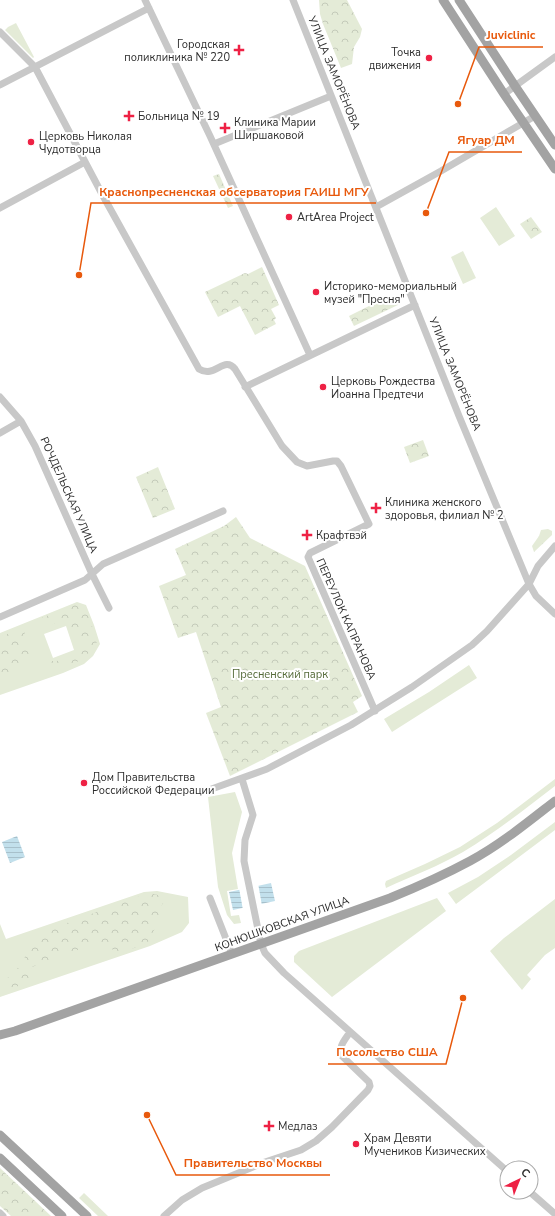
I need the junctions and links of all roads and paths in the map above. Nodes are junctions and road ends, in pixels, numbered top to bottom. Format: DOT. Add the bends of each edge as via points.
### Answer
graph roads {
  1 [pos="146,0"];
  2 [pos="293,0"];
  3 [pos="443,0"];
  4 [pos="459,0"];
  5 [pos="149,8"];
  6 [pos="0,32"];
  7 [pos="555,57"];
  8 [pos="35,67"];
  9 [pos="0,85"];
  10 [pos="515,86"];
  11 [pos="504,94"];
  12 [pos="332,96"];
  13 [pos="535,116"];
  14 [pos="524,122"];
  15 [pos="214,144"];
  16 [pos="555,145"];
  17 [pos="85,162"];
  18 [pos="555,169"];
  19 [pos="376,207"];
  20 [pos="0,208"];
  21 [pos="415,305"];
  22 [pos="310,355"];
  23 [pos="245,387"];
  24 [pos="0,397"];
  25 [pos="21,421"];
  26 [pos="0,433"];
  27 [pos="223,511"];
  28 [pos="555,546"];
  29 [pos="92,574"];
  30 [pos="529,584"];
  31 [pos="109,608"];
  32 [pos="555,614"];
  33 [pos="0,617"];
  34 [pos="375,711"];
  35 [pos="242,779"];
  36 [pos="206,791"];
  37 [pos="555,801"];
  38 [pos="210,898"];
  39 [pos="261,944"];
  40 [pos="232,954"];
  41 [pos="0,1029"];
  42 [pos="15,1032"];
  43 [pos="350,1032"];
  44 [pos="0,1035"];
  45 [pos="0,1041"];
  46 [pos="0,1135"];
  47 [pos="0,1158"];
  48 [pos="499,1165"];
  49 [pos="539,1200"];
  50 [pos="0,1214"];
  51 [pos="555,1214"];
  52 [pos="3,1216"];
  53 [pos="62,1216"];
  54 [pos="87,1216"];
  55 [pos="164,1216"];
  1 -- 5 [label="street"];
  2 -- 12 [label="street, УЛИЦА ЗАМОРЁНОВА"];
  3 -- 11 [label="main road"];
  4 -- 10 [label="main road"];
  5 -- 8 [label="street"];
  5 -- 15 [label="street"];
  6 -- 8 [label="street"];
  7 -- 10 [label="street"];
  8 -- 9 [label="street"];
  8 -- 17 [label="street"];
  10 -- 11 [label="street"];
  10 -- 13 [label="main road"];
  11 -- 14 [label="main road"];
  12 -- 15 [label="street"];
  12 -- 19 [label="street, УЛИЦА ЗАМОРЁНОВА"];
  13 -- 14 [label="street"];
  13 -- 16 [label="main road"];
  14 -- 18 [label="main road"];
  14 -- 19 [label="street"];
  15 -- 22 [label="street"];
  17 -- 20 [label="street"];
  17 -- 23 [label="street" via="199,369 206,373 230,365"];
  19 -- 21 [label="street, УЛИЦА ЗАМОРЁНОВА"];
  21 -- 22 [label="street"];
  21 -- 30 [label="street, УЛИЦА ЗАМОРЁНОВА"];
  22 -- 23 [label="street"];
  23 -- 34 [label="street, ПЕРЕУЛОК КАПРАНОВА" via="282,446 297,462 307,466 333,461 339,463 369,524 310,553 308,561"];
  24 -- 25 [label="street, РОЧДЕЛЬСКАЯ УЛИЦА"];
  25 -- 26 [label="street"];
  25 -- 29 [label="street, РОЧДЕЛЬСКАЯ УЛИЦА" via="35,446"];
  27 -- 29 [label="street" via="103,564"];
  28 -- 30 [label="street" via="538,566"];
  29 -- 31 [label="street, РОЧДЕЛЬСКАЯ УЛИЦА"];
  29 -- 33 [label="street" via="85,580"];
  30 -- 32 [label="street, УЛИЦА ЗАМОРЁНОВА" via="536,596"];
  30 -- 34 [label="street" via="480,638"];
  34 -- 35 [label="street" via="267,769"];
  35 -- 36 [label="street"];
  35 -- 39 [label="street" via="253,815 245,840 244,861"];
  37 -- 39 [label="main road, КОНЮШКОВСКАЯ УЛИЦА" via="472,860 432,881"];
  38 -- 40 [label="street"];
  39 -- 40 [label="main road, КОНЮШКОВСКАЯ УЛИЦА"];
  39 -- 43 [label="street" via="265,953 284,973"];
  40 -- 42 [label="main road, КОНЮШКОВСКАЯ УЛИЦА"];
  41 -- 42 [label="main road"];
  42 -- 44 [label="main road, КОНЮШКОВСКАЯ УЛИЦА"];
  42 -- 45 [label="main road"];
  43 -- 48 [label="street"];
  43 -- 55 [label="street" via="340,1051 369,1082 370,1089 332,1127 301,1150 202,1188 182,1200"];
  46 -- 54 [label="main road"];
  47 -- 53 [label="main road"];
  49 -- 51 [label="street"];
  50 -- 52 [label="street"];
}
